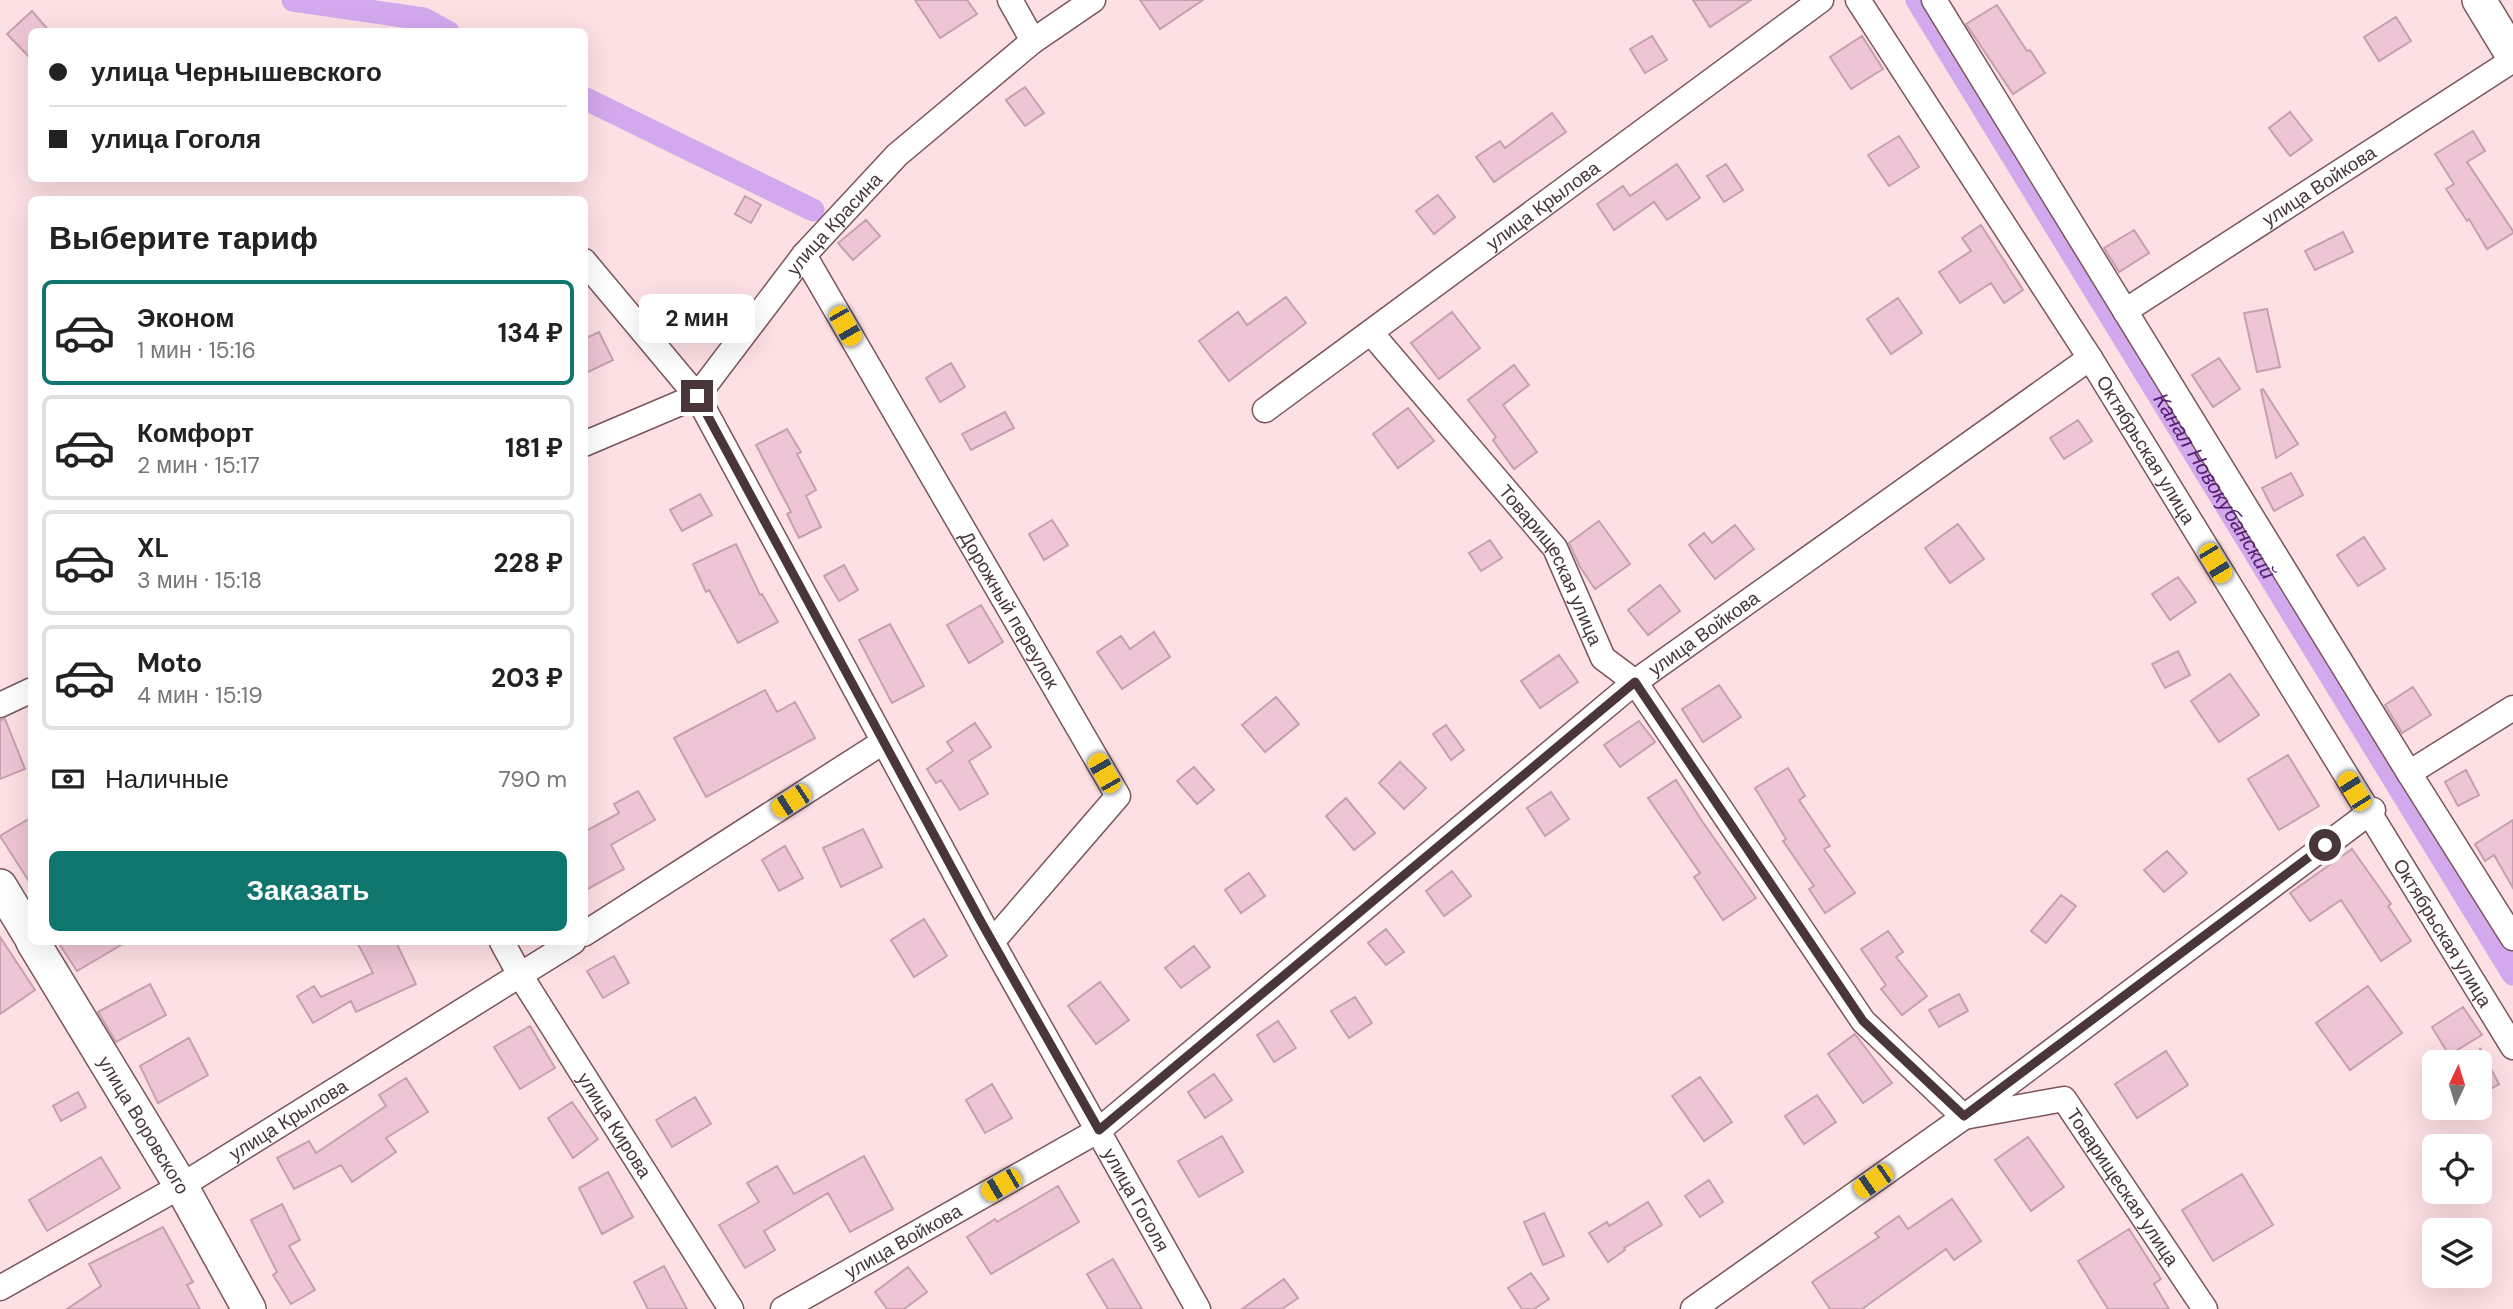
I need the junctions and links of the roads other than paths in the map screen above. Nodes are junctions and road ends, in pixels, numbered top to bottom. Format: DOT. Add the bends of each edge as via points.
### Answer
graph roads {
  1 [pos="1010,0"];
  2 [pos="1093,0"];
  3 [pos="1821,0"];
  4 [pos="1858,0"];
  5 [pos="1934,0"];
  6 [pos="2479,0"];
  7 [pos="1033,41"];
  8 [pos="2513,58"];
  9 [pos="804,256"];
  10 [pos="588,266"];
  11 [pos="2125,311"];
  12 [pos="1372,334"];
  13 [pos="2090,358"];
  14 [pos="697,396"];
  15 [pos="1265,410"];
  16 [pos="588,442"];
  17 [pos="1635,682"];
  18 [pos="28,692"];
  19 [pos="0,705"];
  20 [pos="2513,708"];
  21 [pos="883,742"];
  22 [pos="2409,773"];
  23 [pos="2370,812"];
  24 [pos="0,886"];
  25 [pos="588,931"];
  26 [pos="28,933"];
  27 [pos="2513,938"];
  28 [pos="992,942"];
  29 [pos="35,945"];
  30 [pos="504,945"];
  31 [pos="568,945"];
  32 [pos="520,975"];
  33 [pos="2513,1047"];
  34 [pos="1964,1116"];
  35 [pos="1099,1130"];
  36 [pos="181,1186"];
  37 [pos="0,1288"];
  38 [pos="249,1309"];
  39 [pos="731,1309"];
  40 [pos="782,1309"];
  41 [pos="1198,1309"];
  42 [pos="1693,1309"];
  43 [pos="2204,1309"];
  1 -- 7 [label="street"];
  2 -- 7 [label="street, улица Красина"];
  3 -- 12 [label="street, улица Крылова"];
  4 -- 13 [label="street, Октябрьская улица"];
  5 -- 11 [label="street"];
  6 -- 8 [label="main road"];
  7 -- 9 [label="street, улица Красина" via="897,155"];
  8 -- 11 [label="street, улица Войкова"];
  9 -- 14 [label="street, улица Красина"];
  9 -- 28 [label="street, Дорожный переулок" via="1118,796"];
  10 -- 14 [label="street, улица Гоголя"];
  11 -- 22 [label="street"];
  12 -- 15 [label="street, улица Крылова"];
  12 -- 17 [label="street, Товарищеская улица" via="1555,548 1603,658"];
  13 -- 17 [label="street, улица Войкова"];
  13 -- 23 [label="street, Октябрьская улица"];
  14 -- 16 [label="street, улица Красина"];
  14 -- 21 [label="street, улица Гоголя"];
  17 -- 34 [label="street, Товарищеская улица" via="1863,1021"];
  17 -- 35 [label="street, улица Войкова"];
  18 -- 19 [label="street"];
  20 -- 22 [label="street"];
  21 -- 25 [label="street"];
  21 -- 28 [label="street, улица Гоголя"];
  22 -- 27 [label="street"];
  23 -- 33 [label="street, Октябрьская улица"];
  23 -- 34 [label="street"];
  24 -- 26 [label="main road, улица Воровского"];
  28 -- 35 [label="street, улица Гоголя"];
  29 -- 36 [label="main road, улица Воровского"];
  30 -- 32 [label="street, улица Кирова"];
  31 -- 32 [label="street, улица Крылова"];
  32 -- 36 [label="street, улица Крылова"];
  32 -- 39 [label="street, улица Кирова"];
  34 -- 42 [label="street"];
  34 -- 43 [label="street, Товарищеская улица" via="2064,1099"];
  35 -- 40 [label="street, улица Войкова"];
  35 -- 41 [label="street, улица Гоголя"];
  36 -- 37 [label="street, улица Крылова"];
  36 -- 38 [label="main road, улица Воровского"];
}
